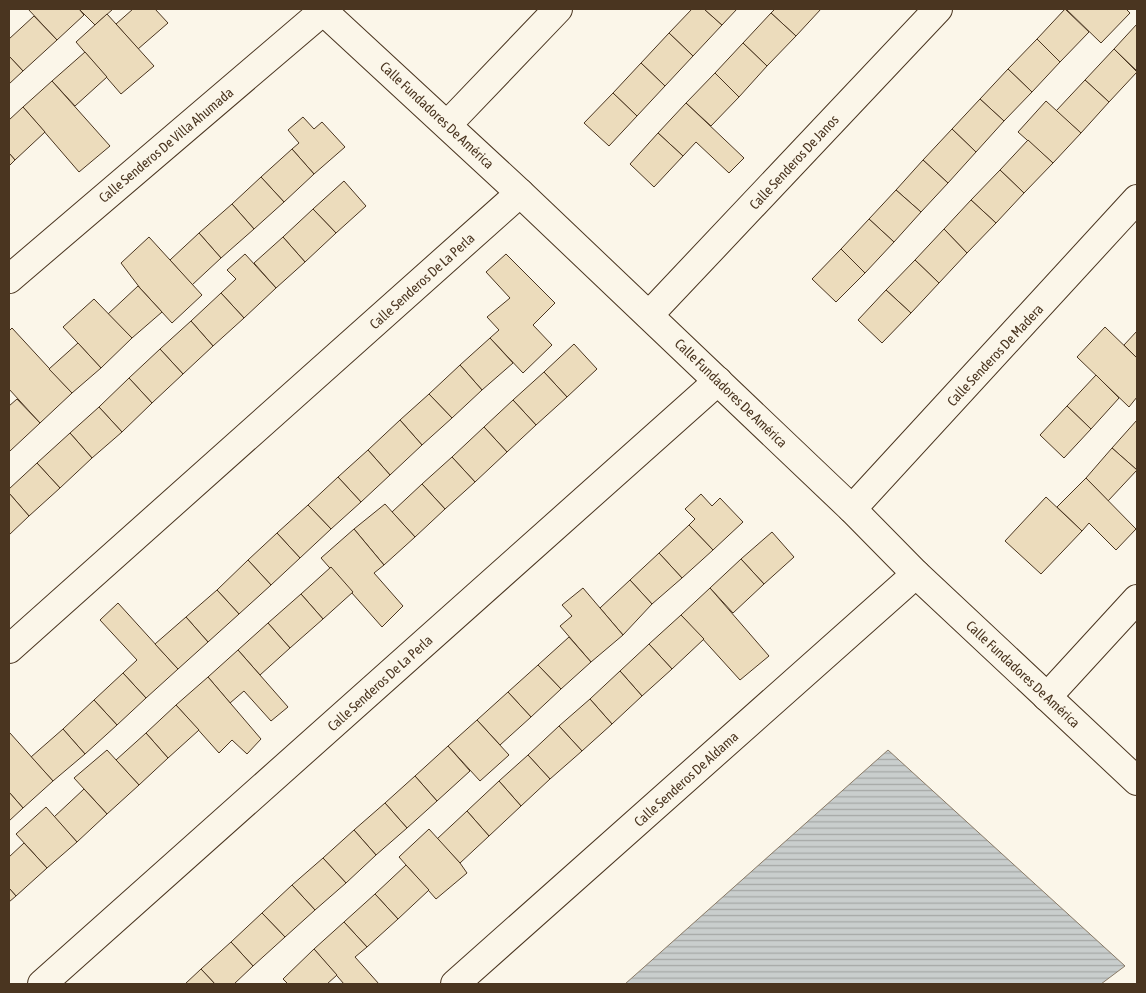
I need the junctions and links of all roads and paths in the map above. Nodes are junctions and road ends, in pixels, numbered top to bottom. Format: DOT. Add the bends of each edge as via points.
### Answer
graph roads {
  1 [pos="558,9"];
  2 [pos="938,9"];
  3 [pos="322,10"];
  4 [pos="448,124"];
  5 [pos="520,193"];
  6 [pos="1137,200"];
  7 [pos="9,280"];
  8 [pos="649,315"];
  9 [pos="718,381"];
  10 [pos="852,509"];
  11 [pos="916,574"];
  12 [pos="1137,599"];
  13 [pos="9,649"];
  14 [pos="1046,697"];
  15 [pos="1137,781"];
  16 [pos="42,984"];
  17 [pos="455,984"];
  1 -- 4 [label="street"];
  2 -- 8 [label="street, Calle Senderos De Janos"];
  3 -- 4 [label="street, Calle Fundadores De América"];
  3 -- 7 [label="street, Calle Senderos De Villa Ahumada"];
  4 -- 5 [label="street, Calle Fundadores De América"];
  5 -- 8 [label="street, Calle Fundadores De América"];
  5 -- 13 [label="street, Calle Senderos De La Perla"];
  6 -- 10 [label="street, Calle Senderos De Madera"];
  8 -- 9 [label="street, Calle Fundadores De América"];
  9 -- 10 [label="street, Calle Fundadores De América"];
  9 -- 16 [label="street, Calle Senderos De La Perla"];
  10 -- 11 [label="street, Calle Fundadores De América"];
  11 -- 14 [label="street, Calle Fundadores De América"];
  11 -- 17 [label="street, Calle Senderos De Aldama"];
  12 -- 14 [label="street"];
  14 -- 15 [label="street, Calle Fundadores De América"];
}
